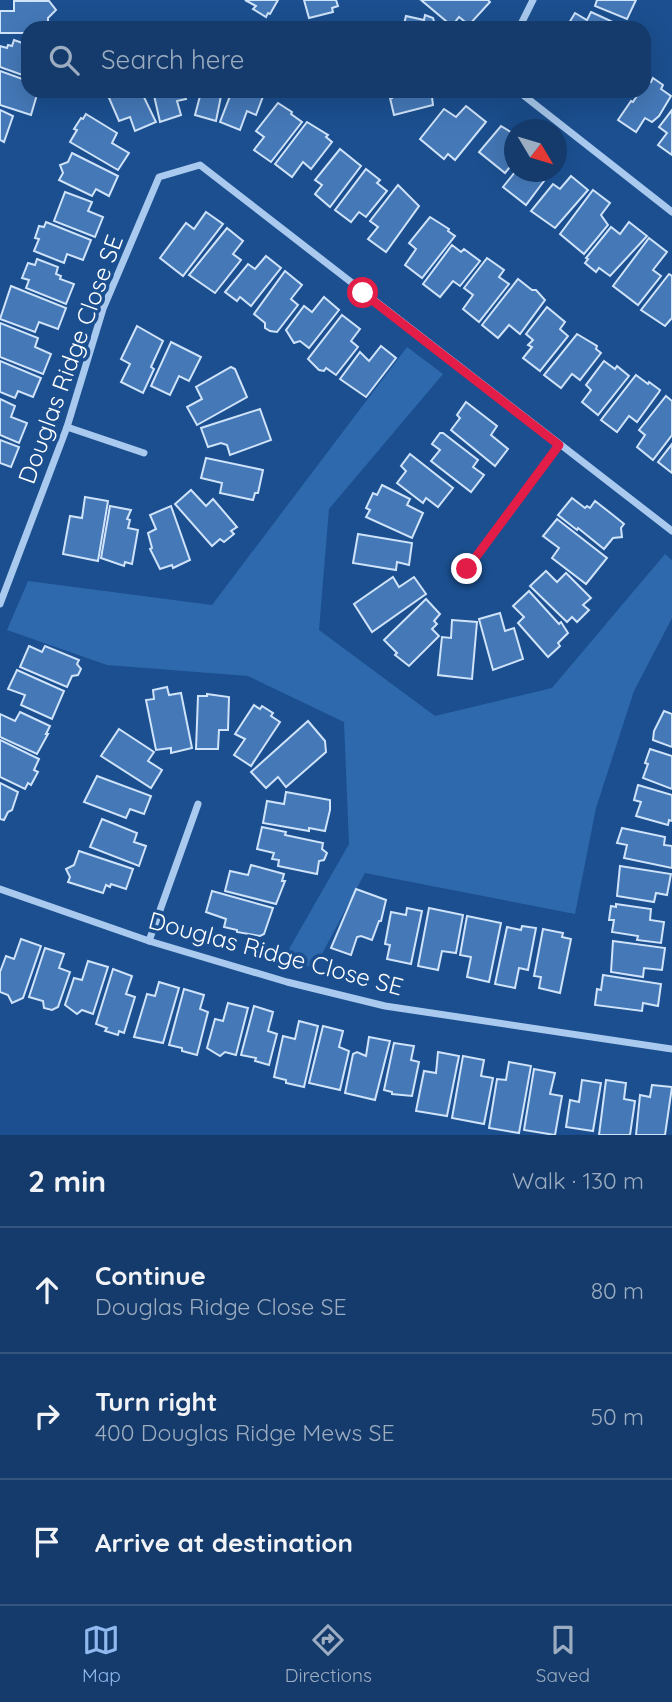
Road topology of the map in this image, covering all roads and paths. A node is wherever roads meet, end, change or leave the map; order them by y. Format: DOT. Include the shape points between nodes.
graph roads {
  1 [pos="533,0"];
  2 [pos="522,21"];
  3 [pos="526,98"];
  4 [pos="672,212"];
  5 [pos="67,427"];
  6 [pos="559,445"];
  7 [pos="144,453"];
  8 [pos="672,531"];
  9 [pos="467,569"];
  10 [pos="0,604"];
  11 [pos="198,804"];
  12 [pos="0,889"];
  13 [pos="149,941"];
  14 [pos="672,1049"];
  1 -- 2 [label="street"];
  3 -- 4 [label="street"];
  5 -- 6 [label="street, Douglas Ridge Close SE" via="103,309 159,177 200,166"];
  5 -- 7 [label="street"];
  5 -- 10 [label="street, Douglas Ridge Close SE"];
  6 -- 8 [label="street, Douglas Ridge Close SE"];
  6 -- 9 [label="street"];
  11 -- 13 [label="street"];
  12 -- 13 [label="street, Douglas Ridge Close SE"];
  13 -- 14 [label="street, Douglas Ridge Close SE" via="385,1006"];
}
